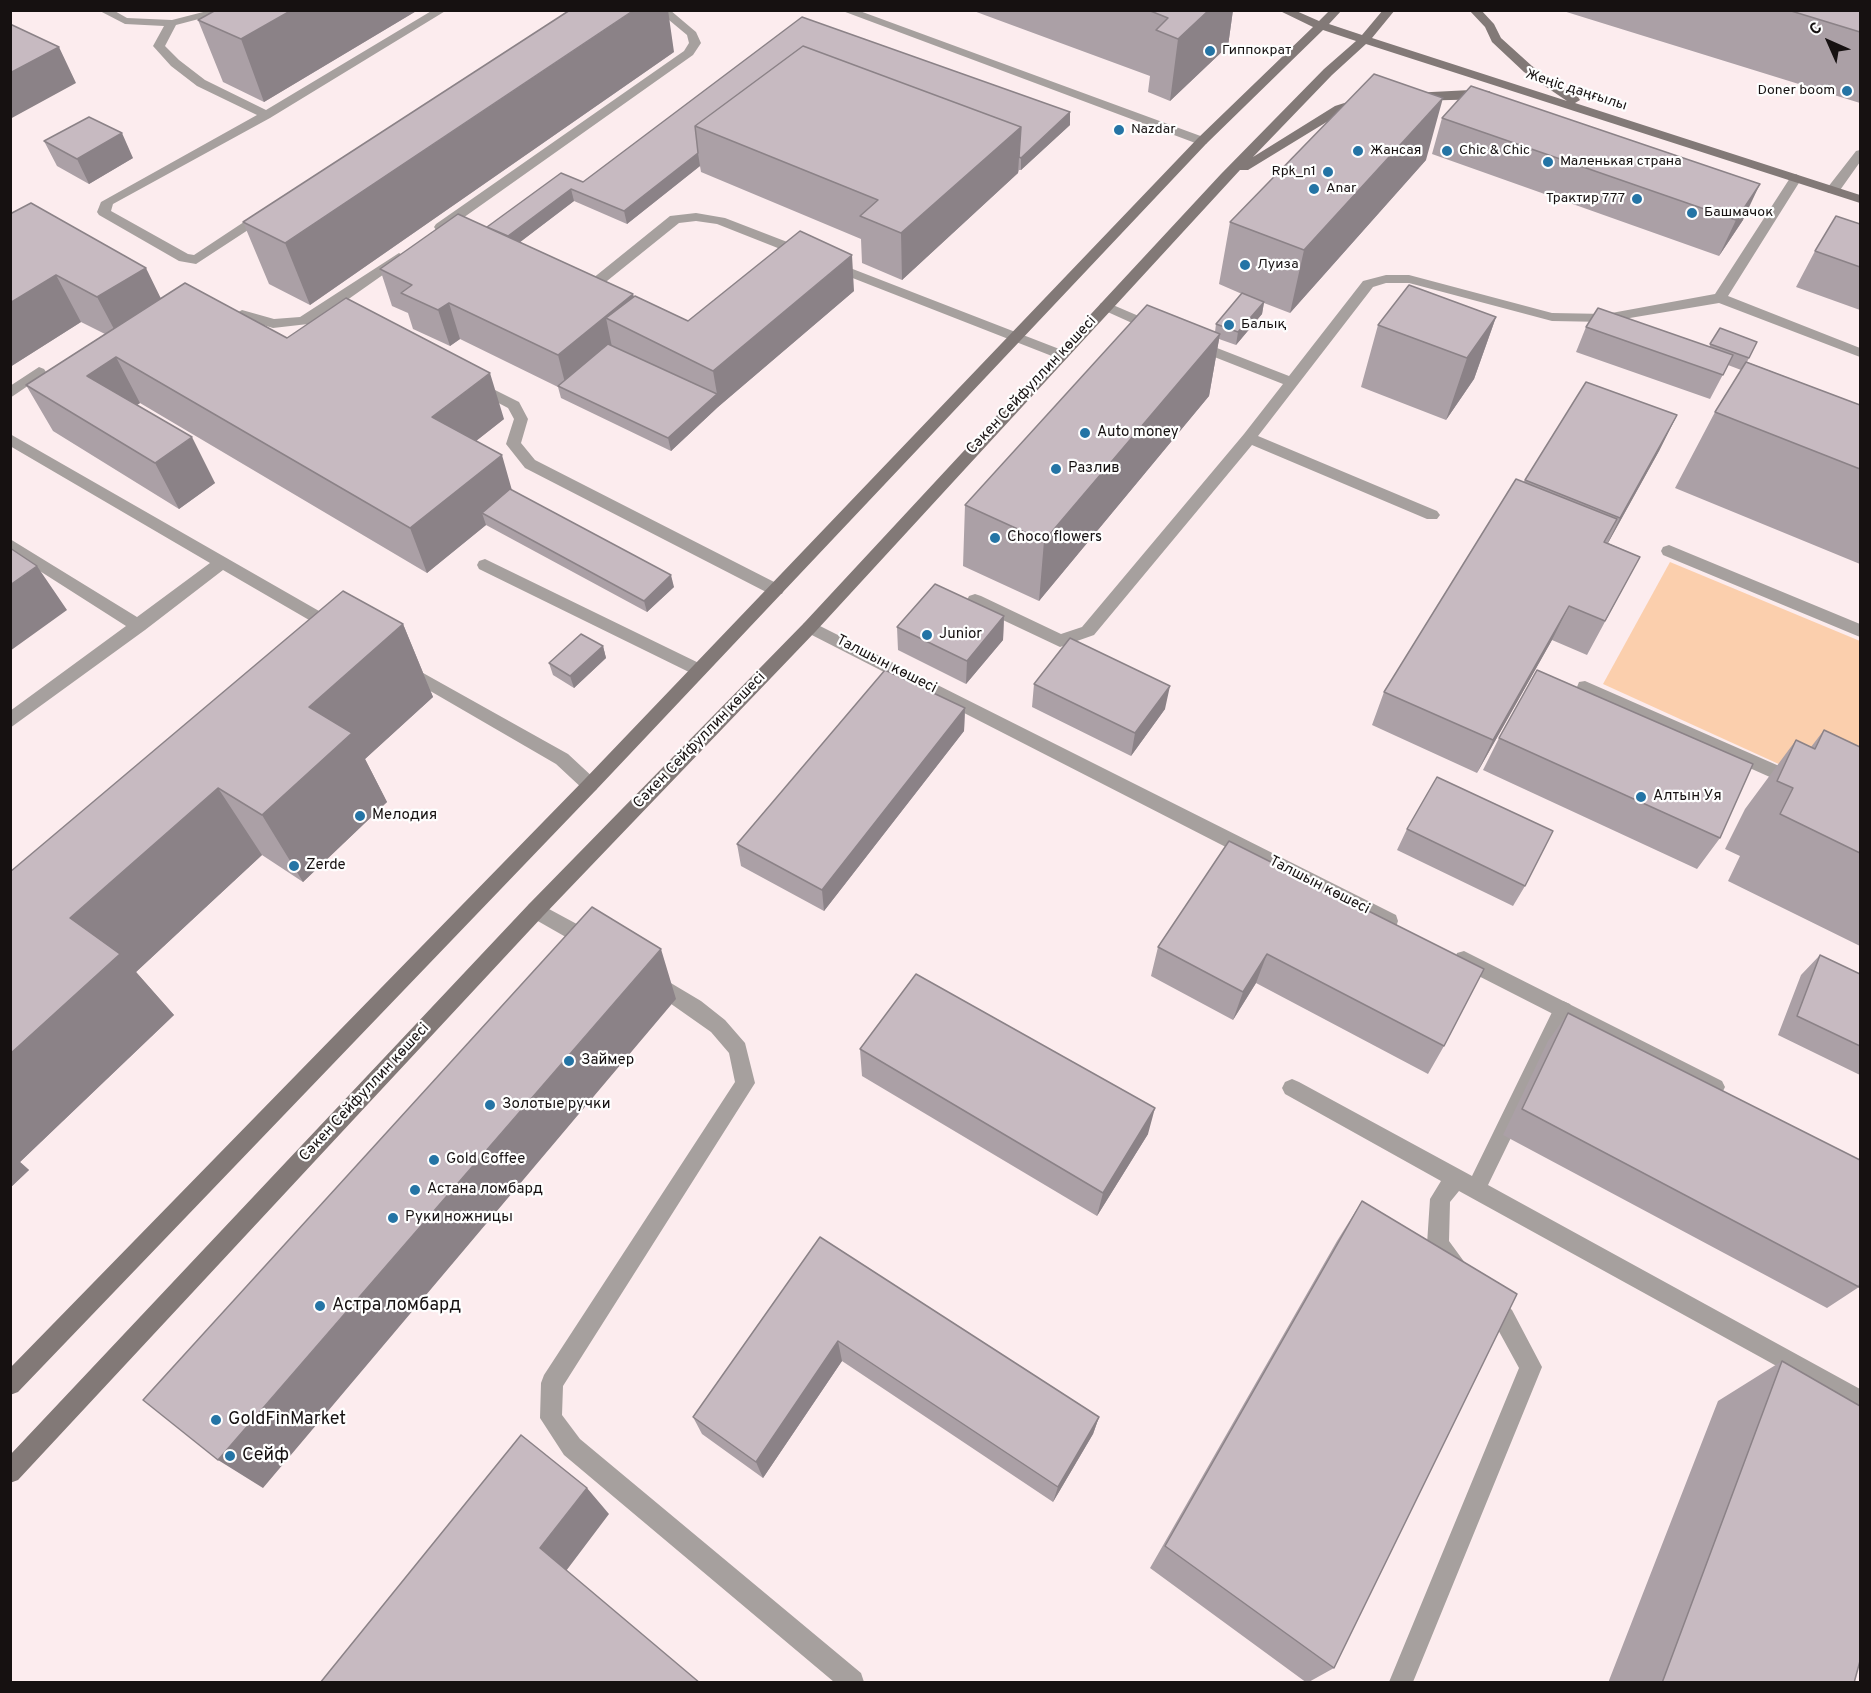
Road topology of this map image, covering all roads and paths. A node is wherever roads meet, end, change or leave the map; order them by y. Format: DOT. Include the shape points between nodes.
graph roads {
  1 [pos="103,10"];
  2 [pos="228,10"];
  3 [pos="442,10"];
  4 [pos="662,10"];
  5 [pos="845,10"];
  6 [pos="1283,10"];
  7 [pos="1337,10"];
  8 [pos="1390,10"];
  9 [pos="1474,10"];
  10 [pos="172,23"];
  11 [pos="1322,26"];
  12 [pos="1364,40"];
  13 [pos="1397,98"];
  14 [pos="1375,100"];
  15 [pos="1561,102"];
  16 [pos="1593,112"];
  17 [pos="266,115"];
  18 [pos="1202,141"];
  19 [pos="1860,154"];
  20 [pos="1226,177"];
  21 [pos="1796,178"];
  22 [pos="1833,190"];
  23 [pos="1860,199"];
  24 [pos="276,207"];
  25 [pos="432,234"];
  26 [pos="413,247"];
  27 [pos="597,282"];
  28 [pos="1720,298"];
  29 [pos="1106,306"];
  30 [pos="242,314"];
  31 [pos="1016,337"];
  32 [pos="1860,353"];
  33 [pos="1062,355"];
  34 [pos="39,372"];
  35 [pos="461,378"];
  36 [pos="1290,382"];
  37 [pos="10,393"];
  38 [pos="1249,438"];
  39 [pos="10,439"];
  40 [pos="1432,515"];
  41 [pos="10,544"];
  42 [pos="1669,551"];
  43 [pos="222,562"];
  44 [pos="485,565"];
  45 [pos="776,590"];
  46 [pos="975,600"];
  47 [pos="139,626"];
  48 [pos="810,627"];
  49 [pos="1860,631"];
  50 [pos="345,634"];
  51 [pos="397,664"];
  52 [pos="699,670"];
  53 [pos="1585,687"];
  54 [pos="10,722"];
  55 [pos="590,785"];
  56 [pos="1808,786"];
  57 [pos="536,910"];
  58 [pos="1404,928"];
  59 [pos="1446,950"];
  60 [pos="609,952"];
  61 [pos="638,970"];
  62 [pos="1563,1010"];
  63 [pos="1292,1088"];
  64 [pos="1733,1096"];
  65 [pos="1456,1178"];
  66 [pos="1476,1189"];
  67 [pos="10,1384"];
  68 [pos="1860,1401"];
  69 [pos="10,1472"];
  70 [pos="852,1683"];
  71 [pos="1401,1683"];
  1 -- 10 [label="street" via="125,21"];
  2 -- 10 [label="street"];
  3 -- 17 [label="street"];
  4 -- 25 [label="street" via="692,34 695,43 688,52"];
  5 -- 18 [label="street"];
  6 -- 11 [label="main road, Жеңіс даңғылы"];
  7 -- 11 [label="main road"];
  8 -- 12 [label="main road, Сәкен Сейфуллин көшесі"];
  9 -- 16 [label="main road" via="1490,26 1496,40 1528,69"];
  10 -- 17 [label="street" via="159,46 175,63 201,83"];
  11 -- 12 [label="main road, Жеңіс даңғылы"];
  11 -- 18 [label="main road"];
  12 -- 15 [label="main road, Жеңіс даңғылы"];
  12 -- 20 [label="main road, Сәкен Сейфуллин көшесі"];
  13 -- 15 [label="main road" via="1471,94"];
  14 -- 20 [label="main road" via="1339,109"];
  15 -- 16 [label="main road, Жеңіс даңғылы"];
  16 -- 21 [label="main road, Жеңіс даңғылы"];
  17 -- 24 [label="street" via="107,202 104,212 184,258 195,260"];
  18 -- 31 [label="main road"];
  19 -- 22 [label="street"];
  20 -- 29 [label="main road, Сәкен Сейфуллин көшесі"];
  21 -- 22 [label="main road, Жеңіс даңғылы"];
  21 -- 28 [label="street"];
  22 -- 23 [label="main road, Жеңіс даңғылы"];
  26 -- 30 [label="street" via="303,321 273,324"];
  27 -- 31 [label="street" via="675,219 696,217 720,221"];
  28 -- 32 [label="street"];
  28 -- 36 [label="street" via="1606,318 1552,317 1409,279 1386,279 1368,284"];
  29 -- 33 [label="main road, Сәкен Сейфуллин көшесі"];
  29 -- 36 [label="street"];
  31 -- 33 [label="street"];
  31 -- 45 [label="main road"];
  33 -- 48 [label="main road, Сәкен Сейфуллин көшесі"];
  34 -- 37 [label="street"];
  35 -- 45 [label="street" via="514,405 521,419 513,444 530,464"];
  36 -- 38 [label="street"];
  38 -- 40 [label="street"];
  38 -- 46 [label="street" via="1088,631 1060,641"];
  39 -- 43 [label="street"];
  41 -- 47 [label="street"];
  42 -- 49 [label="street"];
  43 -- 47 [label="street"];
  43 -- 50 [label="street"];
  44 -- 52 [label="street"];
  45 -- 52 [label="main road"];
  47 -- 54 [label="street"];
  48 -- 57 [label="main road, Сәкен Сейфуллин көшесі"];
  48 -- 58 [label="street, Талшын көшесі"];
  51 -- 55 [label="street" via="562,759"];
  52 -- 55 [label="main road"];
  53 -- 56 [label="street"];
  55 -- 67 [label="main road"];
  57 -- 60 [label="street"];
  57 -- 69 [label="main road, Сәкен Сейфуллин көшесі"];
  59 -- 62 [label="street"];
  61 -- 70 [label="street" via="718,1026 738,1050 745,1083 552,1383 551,1418 572,1447"];
  62 -- 64 [label="street"];
  62 -- 66 [label="street"];
  63 -- 65 [label="street"];
  65 -- 66 [label="street"];
  65 -- 71 [label="street" via="1440,1199 1438,1244 1504,1318 1531,1367"];
  66 -- 68 [label="street"];
}
